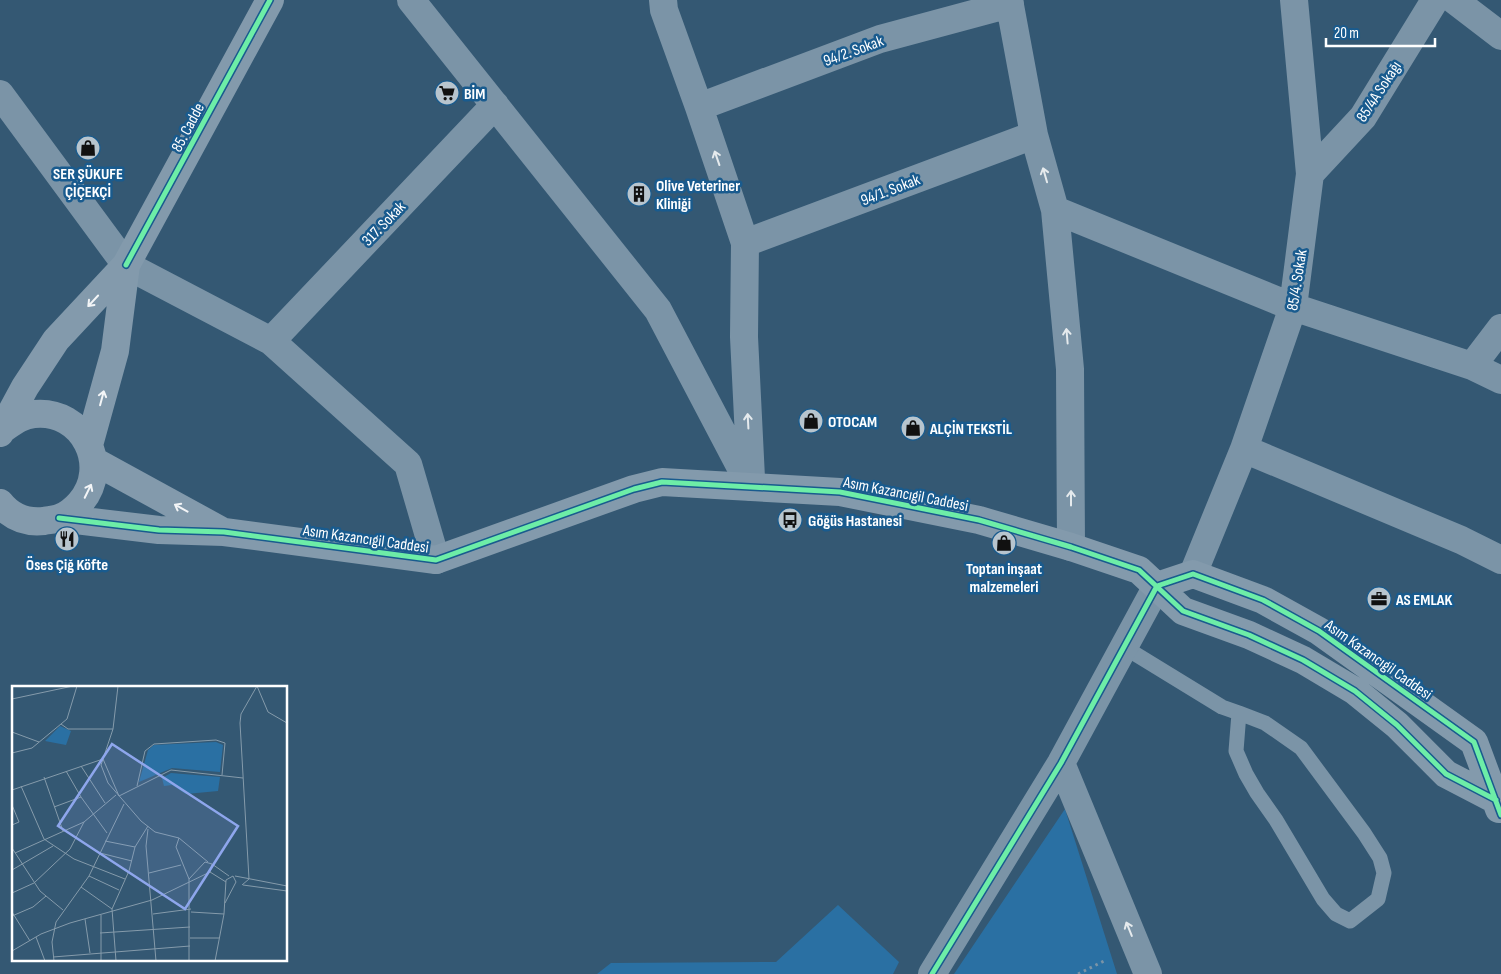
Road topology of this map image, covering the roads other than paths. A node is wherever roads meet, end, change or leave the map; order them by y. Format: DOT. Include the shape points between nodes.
graph roads {
  1 [pos="270,0"];
  2 [pos="411,0"];
  3 [pos="664,0"];
  4 [pos="1294,0"];
  5 [pos="1435,0"];
  6 [pos="1454,0"];
  7 [pos="1010,2"];
  8 [pos="1501,36"];
  9 [pos="0,94"];
  10 [pos="496,106"];
  11 [pos="699,107"];
  12 [pos="1034,134"];
  13 [pos="1310,174"];
  14 [pos="1055,210"];
  15 [pos="746,243"];
  16 [pos="126,265"];
  17 [pos="1293,307"];
  18 [pos="1501,328"];
  19 [pos="271,341"];
  20 [pos="1472,366"];
  21 [pos="1501,380"];
  22 [pos="2,431"];
  23 [pos="1244,449"];
  24 [pos="92,453"];
  25 [pos="751,487"];
  26 [pos="4,512"];
  27 [pos="59,518"];
  28 [pos="224,532"];
  29 [pos="1071,547"];
  30 [pos="436,560"];
  31 [pos="1501,560"];
  32 [pos="1193,574"];
  33 [pos="1157,586"];
  34 [pos="1124,647"];
  35 [pos="1239,713"];
  36 [pos="1061,764"];
  37 [pos="1499,803"];
  38 [pos="932,974"];
  39 [pos="1148,974"];
  1 -- 16 [label="street, 85. Cadde"];
  2 -- 10 [label="street"];
  3 -- 11 [label="street" via="664,10"];
  4 -- 13 [label="street, 85/4. Sokak"];
  5 -- 13 [label="street, 85/4A Sokağı" via="1363,117"];
  6 -- 8 [label="street"];
  7 -- 11 [label="street, 94/2. Sokak" via="880,39"];
  7 -- 12 [label="street"];
  9 -- 16 [label="street"];
  10 -- 19 [label="street, 317. Sokak"];
  10 -- 25 [label="street" via="658,310"];
  15 -- 11 [label="street, one-way"];
  14 -- 12 [label="street, one-way"];
  12 -- 15 [label="street, 94/1. Sokak"];
  13 -- 17 [label="street, 85/4. Sokak"];
  14 -- 17 [label="street"];
  29 -- 14 [label="street, one-way" via="1070,370"];
  25 -- 15 [label="street, one-way" via="744,337"];
  16 -- 19 [label="street"];
  16 -- 22 [label="street, one-way" via="56,340 25,387"];
  24 -- 16 [label="street, one-way" via="115,351"];
  17 -- 20 [label="street"];
  17 -- 23 [label="street, 85/4. Sokak"];
  18 -- 20 [label="street"];
  19 -- 30 [label="street" via="408,464"];
  20 -- 21 [label="street"];
  22 -- 24 [label="street" via="17,419 33,414 50,415 80,431"];
  23 -- 31 [label="street" via="1461,540"];
  23 -- 32 [label="street, 85/4. Sokak"];
  27 -- 24 [label="street, one-way" via="76,508 87,495 94,478"];
  28 -- 24 [label="street, one-way"];
  25 -- 29 [label="street, Asım Kazancıgil Caddesi" via="849,494 980,520"];
  25 -- 30 [label="street, Asım Kazancıgil Caddesi" via="662,482 634,489"];
  26 -- 27 [label="street" via="34,522"];
  27 -- 28 [label="street, Asım Kazancıgil Caddesi" via="159,530"];
  28 -- 30 [label="street, Asım Kazancıgil Caddesi"];
  29 -- 33 [label="street, Asım Kazancıgil Caddesi" via="1139,570"];
  32 -- 33 [label="street"];
  32 -- 37 [label="street, Asım Kazancıgil Caddesi" via="1263,600 1319,631 1474,742"];
  33 -- 34 [label="street"];
  33 -- 37 [label="street, Asım Kazancıgil Caddesi" via="1183,610 1303,660 1354,691 1397,725 1446,774"];
  34 -- 35 [label="lane" via="1222,707"];
  34 -- 36 [label="street"];
  35 -- 35 [label="lane" via="1266,723 1301,748 1380,858 1384,873 1378,899 1350,921 1336,914 1323,900 1246,774 1236,751"];
  36 -- 38 [label="street"];
  39 -- 36 [label="street, one-way"];
}
